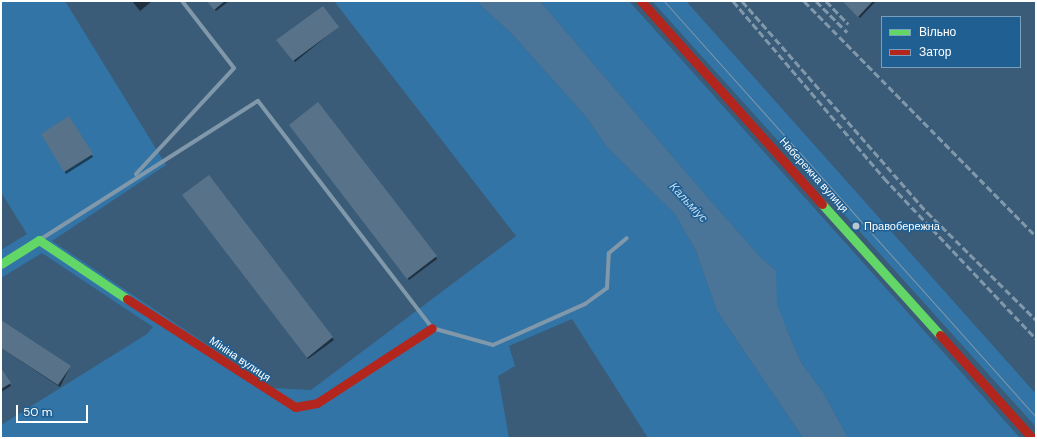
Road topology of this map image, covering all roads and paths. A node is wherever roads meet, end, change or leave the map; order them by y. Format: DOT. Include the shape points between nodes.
graph roads {
  1 [pos="182,1"];
  2 [pos="641,1"];
  3 [pos="132,178"];
  4 [pos="627,238"];
  5 [pos="39,240"];
  6 [pos="1,264"];
  7 [pos="432,328"];
  8 [pos="1032,438"];
  1 -- 3 [label="lane" via="234,68"];
  2 -- 8 [label="main road, Набережна вулиця"];
  3 -- 5 [label="lane"];
  3 -- 7 [label="lane" via="258,101"];
  4 -- 7 [label="lane" via="609,253 607,288 585,304 494,344"];
  5 -- 6 [label="main road"];
  5 -- 7 [label="main road, Мініна вулиця" via="295,407 316,403"];
}
